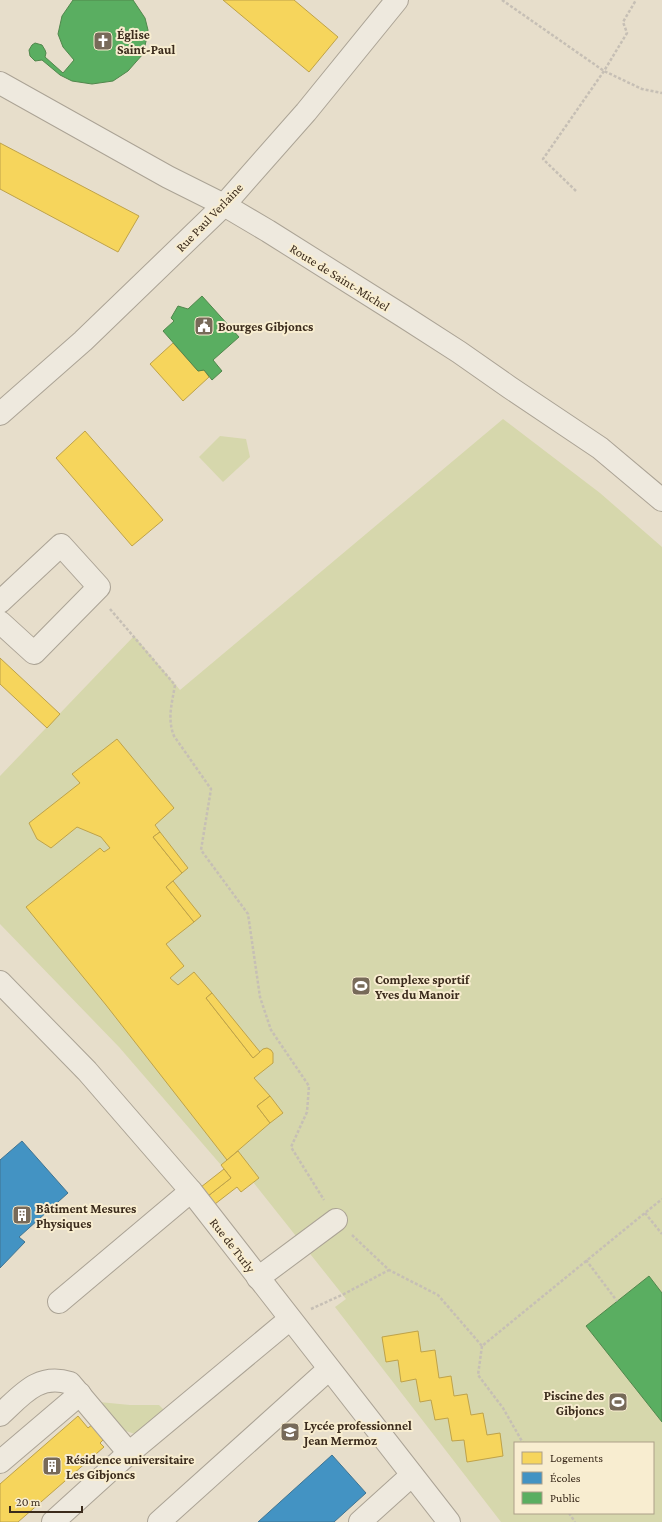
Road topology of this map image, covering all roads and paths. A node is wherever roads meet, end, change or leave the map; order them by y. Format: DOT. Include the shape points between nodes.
graph roads {
  1 [pos="397,0"];
  2 [pos="502,0"];
  3 [pos="636,0"];
  4 [pos="604,70"];
  5 [pos="0,83"];
  6 [pos="662,93"];
  7 [pos="576,192"];
  8 [pos="224,205"];
  9 [pos="0,414"];
  10 [pos="662,500"];
  11 [pos="95,591"];
  12 [pos="0,602"];
  13 [pos="0,622"];
  14 [pos="0,982"];
  15 [pos="191,1192"];
  16 [pos="662,1199"];
  17 [pos="645,1213"];
  18 [pos="336,1220"];
  19 [pos="662,1234"];
  20 [pos="586,1260"];
  21 [pos="389,1270"];
  22 [pos="258,1278"];
  23 [pos="617,1301"];
  24 [pos="59,1302"];
  25 [pos="290,1319"];
  26 [pos="482,1346"];
  27 [pos="329,1369"];
  28 [pos="80,1394"];
  29 [pos="0,1415"];
  30 [pos="522,1442"];
  31 [pos="129,1453"];
  32 [pos="0,1462"];
  33 [pos="412,1475"];
  34 [pos="53,1522"];
  35 [pos="159,1522"];
  36 [pos="360,1522"];
  37 [pos="449,1522"];
  1 -- 8 [label="street, Rue Paul Verlaine" via="306,112"];
  2 -- 4 [label="path"];
  3 -- 4 [label="path" via="623,22 627,32"];
  4 -- 6 [label="path" via="642,89"];
  4 -- 7 [label="path" via="543,159"];
  5 -- 8 [label="street, Route de Saint-Michel" via="168,178"];
  8 -- 9 [label="street, Rue Paul Verlaine" via="83,341"];
  8 -- 10 [label="street, Route de Saint-Michel" via="459,352 600,448"];
  11 -- 12 [label="street" via="99,587 61,545"];
  11 -- 13 [label="street" via="34,653"];
  11 -- 18 [label="path" via="175,685 170,726 174,736 211,789 201,850 248,914 260,997 271,1030 309,1086 307,1112 291,1147"];
  14 -- 15 [label="street, Rue de Turly" via="87,1071"];
  15 -- 22 [label="street, Rue de Turly"];
  15 -- 24 [label="street"];
  16 -- 17 [label="path"];
  17 -- 19 [label="path"];
  17 -- 20 [label="path"];
  18 -- 21 [label="path"];
  18 -- 22 [label="street"];
  20 -- 23 [label="path"];
  20 -- 26 [label="path"];
  21 -- 25 [label="path"];
  21 -- 26 [label="path" via="438,1295"];
  22 -- 25 [label="street, Rue de Turly"];
  25 -- 27 [label="street, Rue de Turly"];
  25 -- 31 [label="street"];
  26 -- 30 [label="path" via="478,1375 503,1408"];
  27 -- 33 [label="street, Rue de Turly"];
  27 -- 35 [label="street"];
  28 -- 29 [label="street" via="70,1383 58,1380 44,1381 29,1389"];
  28 -- 31 [label="street"];
  28 -- 32 [label="street"];
  31 -- 34 [label="street"];
  33 -- 36 [label="street"];
  33 -- 37 [label="street, Rue de Turly"];
}
